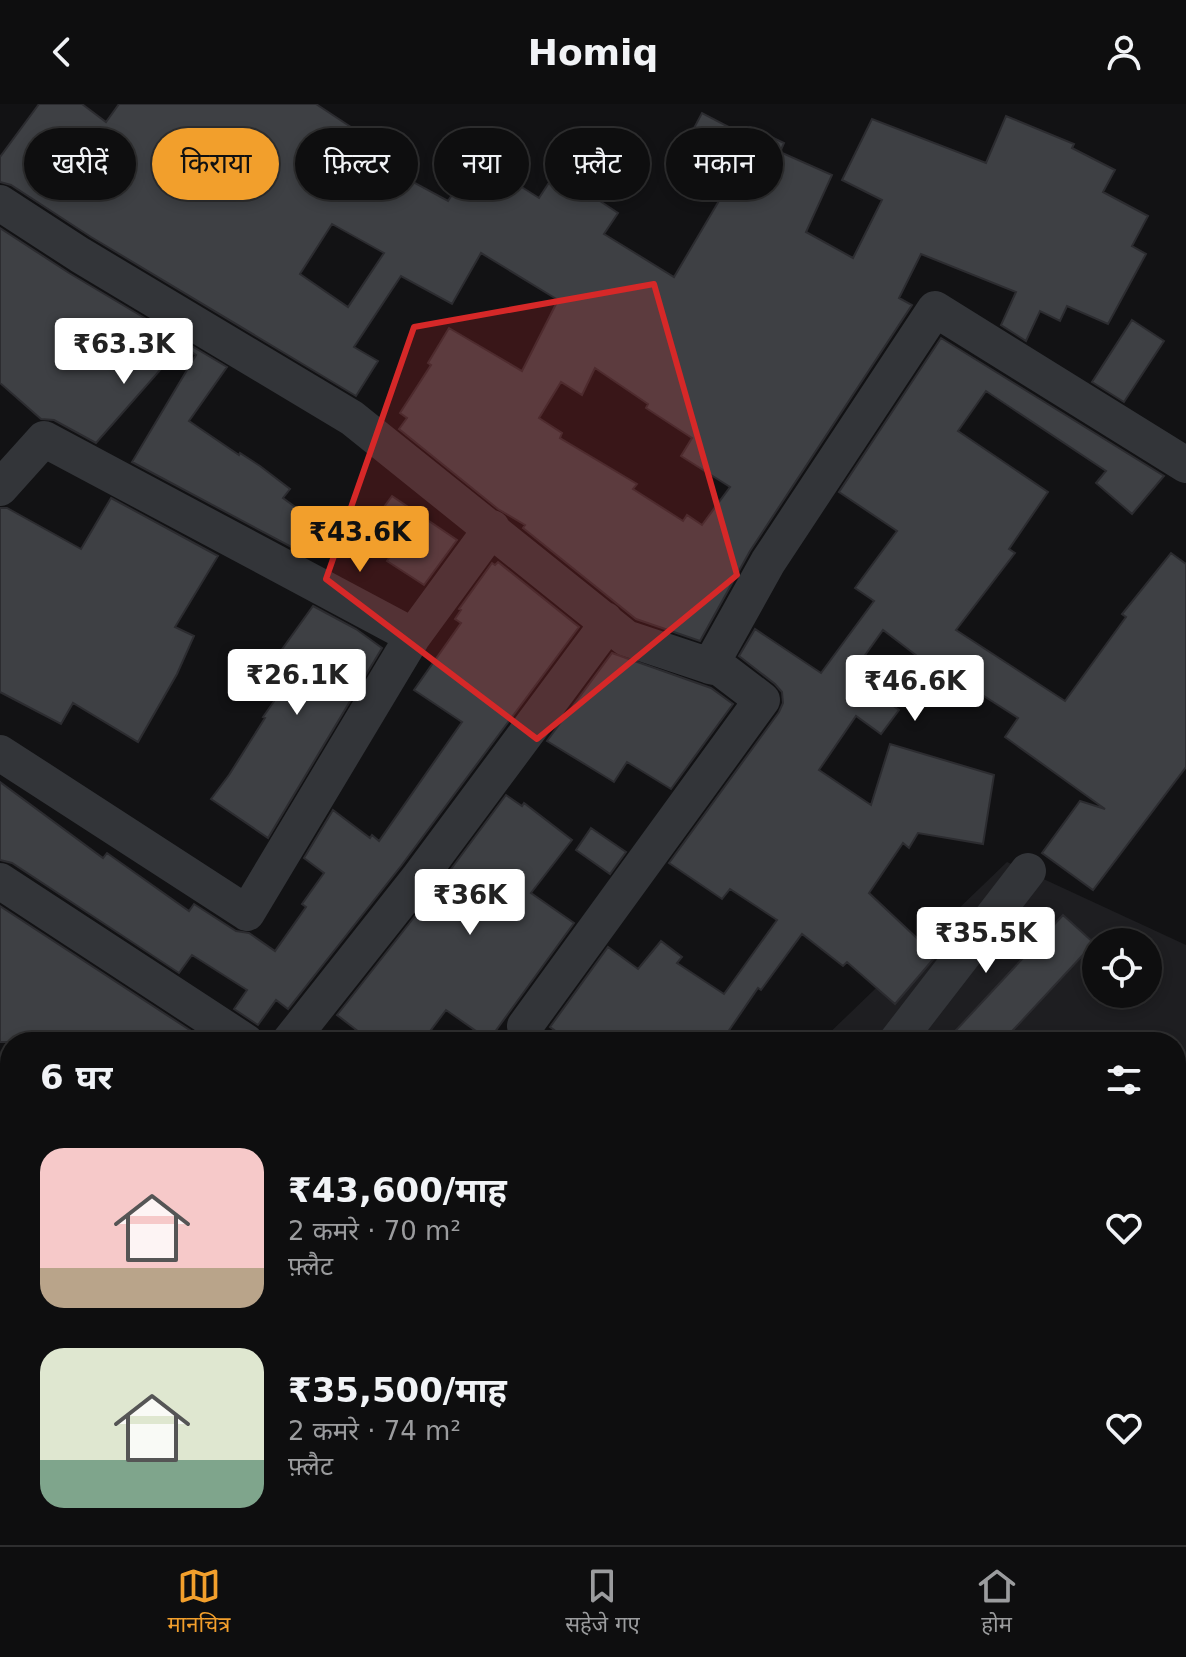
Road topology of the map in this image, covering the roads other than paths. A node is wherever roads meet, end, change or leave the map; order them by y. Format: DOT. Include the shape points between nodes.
graph roads {
  1 [pos="0,203"];
  2 [pos="1186,465"];
  3 [pos="0,488"];
  4 [pos="492,528"];
  5 [pos="605,620"];
  6 [pos="413,636"];
  7 [pos="710,666"];
  8 [pos="0,753"];
  9 [pos="1028,871"];
  10 [pos="0,881"];
  11 [pos="525,1026"];
  12 [pos="231,1032"];
  13 [pos="297,1032"];
  14 [pos="904,1032"];
  1 -- 4 [label="street" via="352,418"];
  2 -- 7 [label="street" via="935,309 768,562"];
  3 -- 6 [label="street" via="44,439"];
  4 -- 5 [label="street"];
  4 -- 6 [label="street"];
  5 -- 7 [label="street" via="626,638"];
  5 -- 13 [label="street" via="603,630 418,879"];
  6 -- 8 [label="street" via="247,913"];
  7 -- 11 [label="street" via="762,700"];
  9 -- 14 [label="street"];
  10 -- 12 [label="street"];
}
